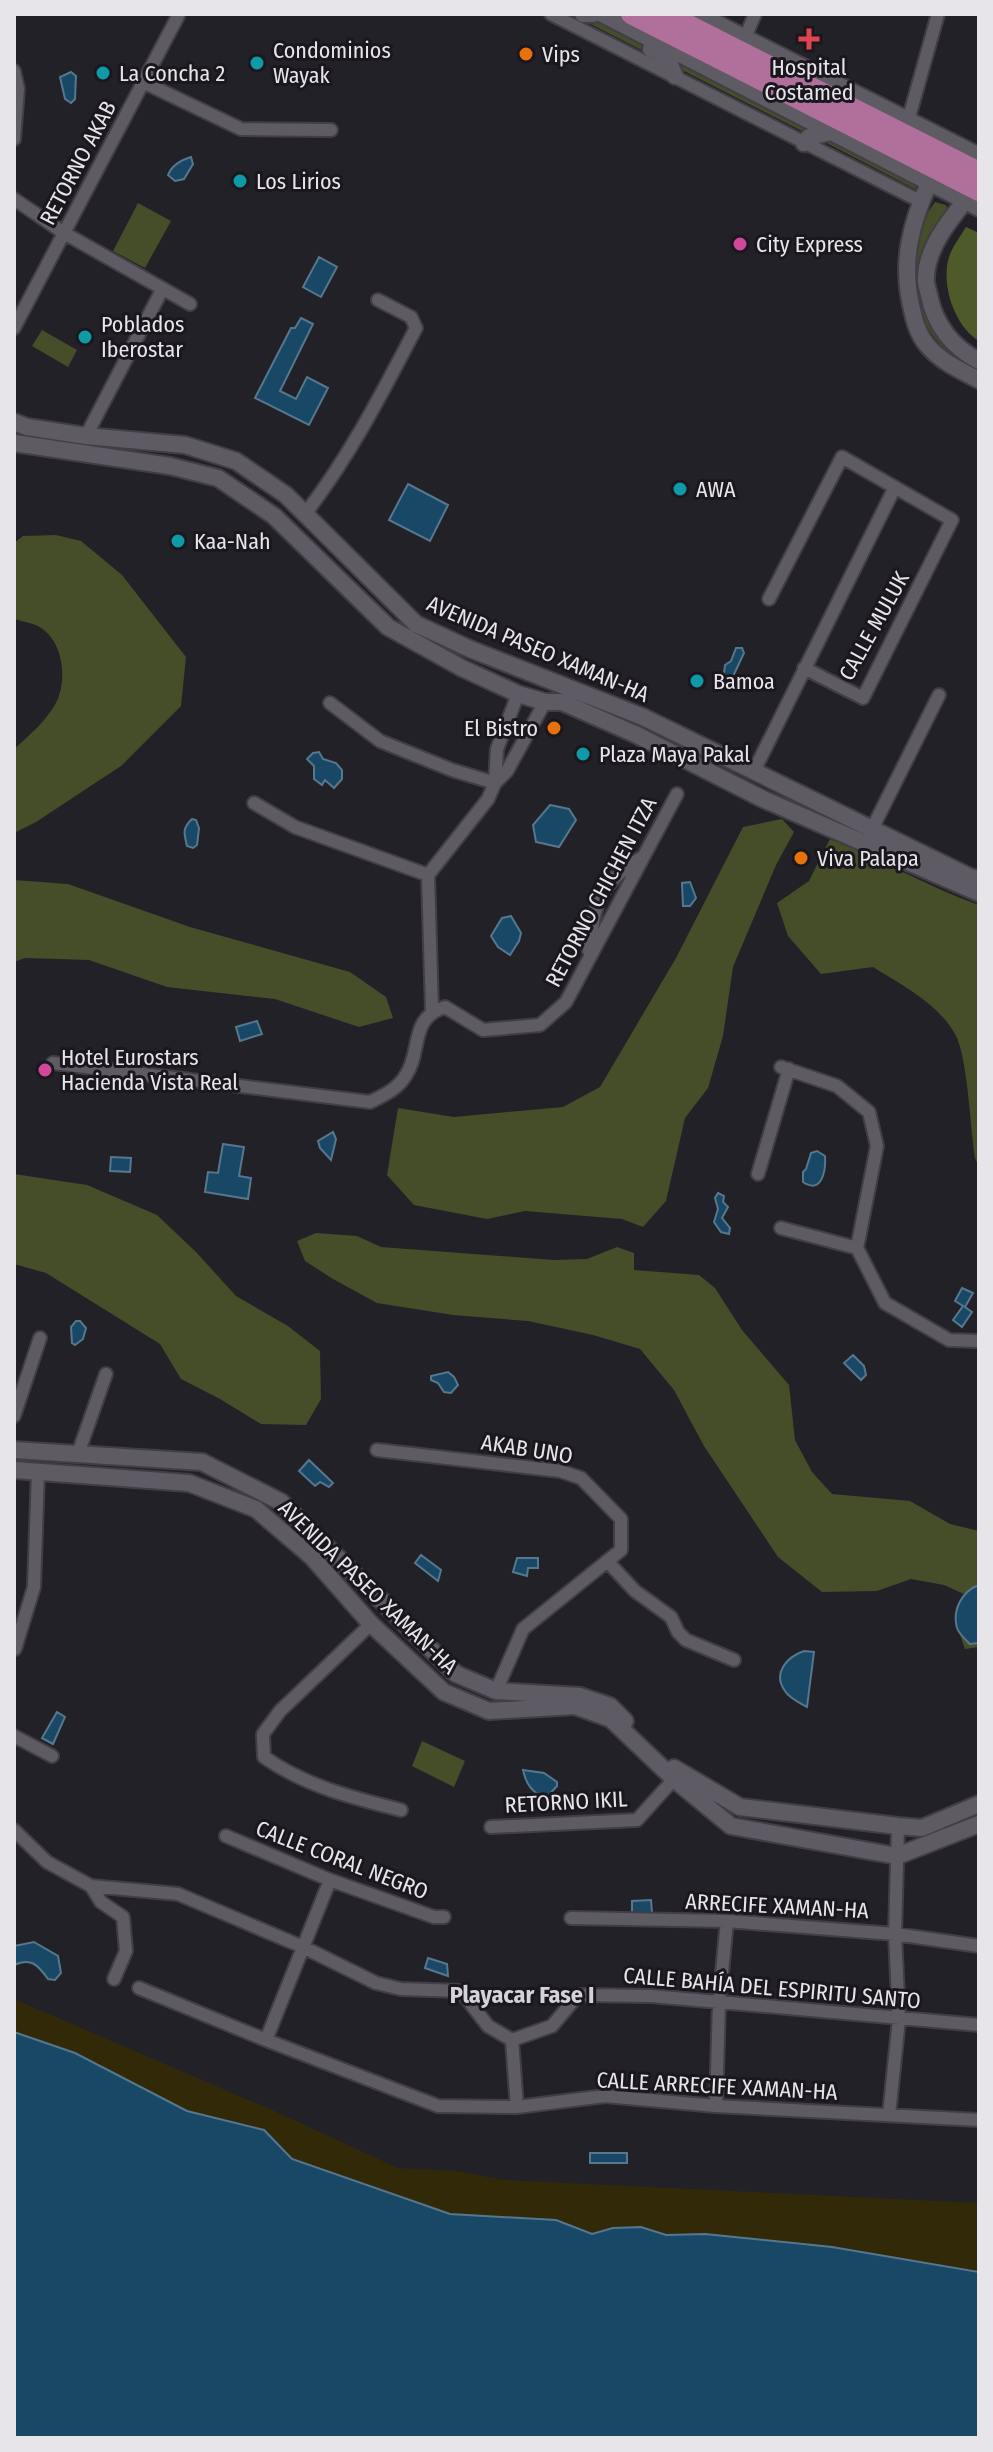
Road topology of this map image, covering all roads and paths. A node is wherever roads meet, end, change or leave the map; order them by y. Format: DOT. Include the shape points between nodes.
graph roads {
  1 [pos="551,14"];
  2 [pos="583,14"];
  3 [pos="593,14"];
  4 [pos="602,14"];
  5 [pos="631,14"];
  6 [pos="667,14"];
  7 [pos="698,14"];
  8 [pos="755,14"];
  9 [pos="938,14"];
  10 [pos="178,16"];
  11 [pos="641,35"];
  12 [pos="745,38"];
  13 [pos="14,71"];
  14 [pos="675,76"];
  15 [pos="143,82"];
  16 [pos="908,121"];
  17 [pos="331,130"];
  18 [pos="831,132"];
  19 [pos="14,139"];
  20 [pos="804,143"];
  21 [pos="979,156"];
  22 [pos="979,172"];
  23 [pos="926,189"];
  24 [pos="14,199"];
  25 [pos="974,200"];
  26 [pos="64,233"];
  27 [pos="162,290"];
  28 [pos="378,300"];
  29 [pos="190,304"];
  30 [pos="14,328"];
  31 [pos="979,361"];
  32 [pos="979,380"];
  33 [pos="14,422"];
  34 [pos="50,431"];
  35 [pos="86,436"];
  36 [pos="14,443"];
  37 [pos="50,449"];
  38 [pos="895,487"];
  39 [pos="305,514"];
  40 [pos="769,599"];
  41 [pos="470,649"];
  42 [pos="462,668"];
  43 [pos="804,668"];
  44 [pos="518,694"];
  45 [pos="939,695"];
  46 [pos="545,702"];
  47 [pos="330,703"];
  48 [pos="754,771"];
  49 [pos="495,783"];
  50 [pos="677,794"];
  51 [pos="254,803"];
  52 [pos="872,829"];
  53 [pos="642,857"];
  54 [pos="428,875"];
  55 [pos="979,879"];
  56 [pos="979,893"];
  57 [pos="588,959"];
  58 [pos="432,1011"];
  59 [pos="53,1063"];
  60 [pos="758,1174"];
  61 [pos="781,1228"];
  62 [pos="857,1248"];
  63 [pos="40,1338"];
  64 [pos="979,1341"];
  65 [pos="106,1374"];
  66 [pos="14,1416"];
  67 [pos="14,1450"];
  68 [pos="377,1450"];
  69 [pos="75,1454"];
  70 [pos="97,1455"];
  71 [pos="14,1470"];
  72 [pos="38,1472"];
  73 [pos="97,1476"];
  74 [pos="607,1561"];
  75 [pos="347,1567"];
  76 [pos="333,1581"];
  77 [pos="371,1624"];
  78 [pos="419,1638"];
  79 [pos="15,1649"];
  80 [pos="404,1655"];
  81 [pos="734,1660"];
  82 [pos="496,1691"];
  83 [pos="14,1736"];
  84 [pos="52,1756"];
  85 [pos="674,1779"];
  86 [pos="979,1804"];
  87 [pos="401,1810"];
  88 [pos="898,1826"];
  89 [pos="976,1826"];
  90 [pos="491,1827"];
  91 [pos="14,1830"];
  92 [pos="226,1836"];
  93 [pos="897,1856"];
  94 [pos="330,1880"];
  95 [pos="91,1886"];
  96 [pos="444,1917"];
  97 [pos="571,1918"];
  98 [pos="727,1921"];
  99 [pos="895,1934"];
  100 [pos="979,1946"];
  101 [pos="303,1947"];
  102 [pos="114,1979"];
  103 [pos="139,1988"];
  104 [pos="719,2003"];
  105 [pos="899,2019"];
  106 [pos="979,2025"];
  107 [pos="266,2040"];
  108 [pos="512,2040"];
  109 [pos="716,2106"];
  110 [pos="517,2107"];
  111 [pos="889,2115"];
  112 [pos="979,2120"];
  1 -- 14 [label="street"];
  2 -- 3 [label="main road"];
  4 -- 11 [label="main road"];
  5 -- 25 [label="highway"];
  6 -- 22 [label="highway"];
  7 -- 12 [label="main road"];
  8 -- 12 [label="street"];
  9 -- 16 [label="street"];
  10 -- 15 [label="street, RETORNO AKAB"];
  11 -- 14 [label="main road" via="649,48 667,58"];
  11 -- 18 [label="main road"];
  12 -- 16 [label="main road"];
  13 -- 19 [label="street"];
  14 -- 20 [label="street"];
  15 -- 17 [label="street" via="241,129"];
  15 -- 26 [label="street, RETORNO AKAB"];
  16 -- 21 [label="main road"];
  18 -- 20 [label="main road"];
  18 -- 23 [label="main road"];
  20 -- 23 [label="street" via="916,199"];
  23 -- 25 [label="main road"];
  23 -- 32 [label="main road" via="907,250 906,280 916,327 928,346"];
  24 -- 26 [label="street"];
  25 -- 31 [label="main road" via="943,229 925,278 940,327 961,352"];
  26 -- 27 [label="street"];
  26 -- 30 [label="street, RETORNO AKAB"];
  27 -- 29 [label="street"];
  27 -- 35 [label="street"];
  28 -- 39 [label="street" via="411,317 416,328 362,431"];
  33 -- 34 [label="main road, AVENIDA PASEO XAMAN-HA"];
  34 -- 35 [label="main road, AVENIDA PASEO XAMAN-HA"];
  34 -- 37 [label="main road"];
  35 -- 39 [label="main road, AVENIDA PASEO XAMAN-HA" via="185,445 236,461"];
  36 -- 37 [label="main road, AVENIDA PASEO XAMAN-HA"];
  37 -- 42 [label="main road, AVENIDA PASEO XAMAN-HA" via="218,478 274,516 388,627"];
  38 -- 40 [label="street" via="842,457"];
  38 -- 43 [label="street"];
  38 -- 43 [label="street, CALLE MULUK" via="952,520 863,698"];
  39 -- 41 [label="main road, AVENIDA PASEO XAMAN-HA" via="416,624"];
  41 -- 42 [label="main road"];
  41 -- 48 [label="main road, AVENIDA PASEO XAMAN-HA" via="643,717"];
  42 -- 44 [label="main road, AVENIDA PASEO XAMAN-HA"];
  43 -- 48 [label="street"];
  44 -- 46 [label="main road, AVENIDA PASEO XAMAN-HA"];
  44 -- 49 [label="street" via="497,749"];
  45 -- 52 [label="street"];
  46 -- 49 [label="street"];
  46 -- 56 [label="main road, AVENIDA PASEO XAMAN-HA" via="562,702 635,734 763,799"];
  47 -- 49 [label="street" via="380,741"];
  48 -- 52 [label="main road, AVENIDA PASEO XAMAN-HA"];
  49 -- 54 [label="street"];
  50 -- 53 [label="street, RETORNO CHICHEN ITZA"];
  51 -- 54 [label="street" via="295,827"];
  52 -- 55 [label="main road, AVENIDA PASEO XAMAN-HA"];
  53 -- 57 [label="street, RETORNO CHICHEN ITZA"];
  53 -- 57 [label="street" via="598,898"];
  54 -- 58 [label="street"];
  57 -- 58 [label="street, RETORNO CHICHEN ITZA" via="566,1002 540,1025 483,1030 445,1007"];
  58 -- 59 [label="street" via="424,1020 408,1074 370,1102"];
  60 -- 62 [label="street" via="785,1068 837,1086 869,1112 877,1146"];
  61 -- 62 [label="street"];
  62 -- 64 [label="street" via="885,1303 949,1340"];
  63 -- 66 [label="street"];
  65 -- 69 [label="street"];
  67 -- 69 [label="main road, AVENIDA PASEO XAMAN-HA"];
  68 -- 74 [label="street, AKAB UNO" via="560,1471 581,1478 621,1519 621,1550"];
  69 -- 70 [label="main road, AVENIDA PASEO XAMAN-HA"];
  70 -- 73 [label="main road"];
  70 -- 75 [label="main road, AVENIDA PASEO XAMAN-HA" via="202,1462 281,1502"];
  71 -- 72 [label="main road, AVENIDA PASEO XAMAN-HA"];
  72 -- 73 [label="main road, AVENIDA PASEO XAMAN-HA"];
  72 -- 79 [label="street" via="34,1587"];
  73 -- 76 [label="main road, AVENIDA PASEO XAMAN-HA" via="189,1483 256,1509"];
  74 -- 81 [label="street" via="635,1591 671,1617 686,1640"];
  74 -- 82 [label="street, AKAB UNO" via="523,1629"];
  75 -- 76 [label="main road"];
  75 -- 78 [label="main road, AVENIDA PASEO XAMAN-HA"];
  76 -- 77 [label="main road, AVENIDA PASEO XAMAN-HA"];
  77 -- 80 [label="main road, AVENIDA PASEO XAMAN-HA"];
  77 -- 87 [label="street" via="280,1711 263,1734 264,1757 289,1775"];
  78 -- 80 [label="main road"];
  78 -- 82 [label="main road, AVENIDA PASEO XAMAN-HA" via="456,1674"];
  80 -- 85 [label="main road, AVENIDA PASEO XAMAN-HA" via="444,1692 489,1711 575,1706 611,1719"];
  82 -- 88 [label="main road, AVENIDA PASEO XAMAN-HA" via="580,1696 610,1706 677,1772 740,1807"];
  83 -- 84 [label="street"];
  85 -- 90 [label="street, RETORNO IKIL" via="637,1820"];
  85 -- 93 [label="main road, AVENIDA PASEO XAMAN-HA" via="731,1826"];
  86 -- 88 [label="main road, AVENIDA PASEO XAMAN-HA" via="922,1828"];
  88 -- 93 [label="street"];
  89 -- 93 [label="main road"];
  91 -- 95 [label="street" via="47,1862"];
  92 -- 94 [label="street, CALLE CORAL NEGRO"];
  93 -- 99 [label="street"];
  94 -- 96 [label="street, CALLE CORAL NEGRO"];
  94 -- 101 [label="street"];
  95 -- 101 [label="street" via="178,1894"];
  95 -- 102 [label="street" via="101,1902 123,1917 126,1951"];
  97 -- 98 [label="street, ARRECIFE XAMAN-HA"];
  98 -- 99 [label="street, ARRECIFE XAMAN-HA"];
  98 -- 104 [label="street"];
  99 -- 100 [label="street, ARRECIFE XAMAN-HA"];
  99 -- 105 [label="street"];
  101 -- 107 [label="street"];
  101 -- 108 [label="street" via="376,1983 461,1991 488,2026"];
  103 -- 107 [label="street, CALLE ARRECIFE XAMAN-HA"];
  104 -- 105 [label="street, CALLE BAHÍA DEL ESPIRITU SANTO"];
  104 -- 108 [label="street, CALLE BAHÍA DEL ESPIRITU SANTO" via="578,1995 552,2026"];
  104 -- 109 [label="street"];
  105 -- 106 [label="street, CALLE BAHÍA DEL ESPIRITU SANTO"];
  105 -- 111 [label="street"];
  107 -- 110 [label="street, CALLE ARRECIFE XAMAN-HA" via="438,2106"];
  108 -- 110 [label="street"];
  109 -- 110 [label="street, CALLE ARRECIFE XAMAN-HA" via="605,2096"];
  109 -- 111 [label="street, CALLE ARRECIFE XAMAN-HA"];
  111 -- 112 [label="street, CALLE ARRECIFE XAMAN-HA"];
}
